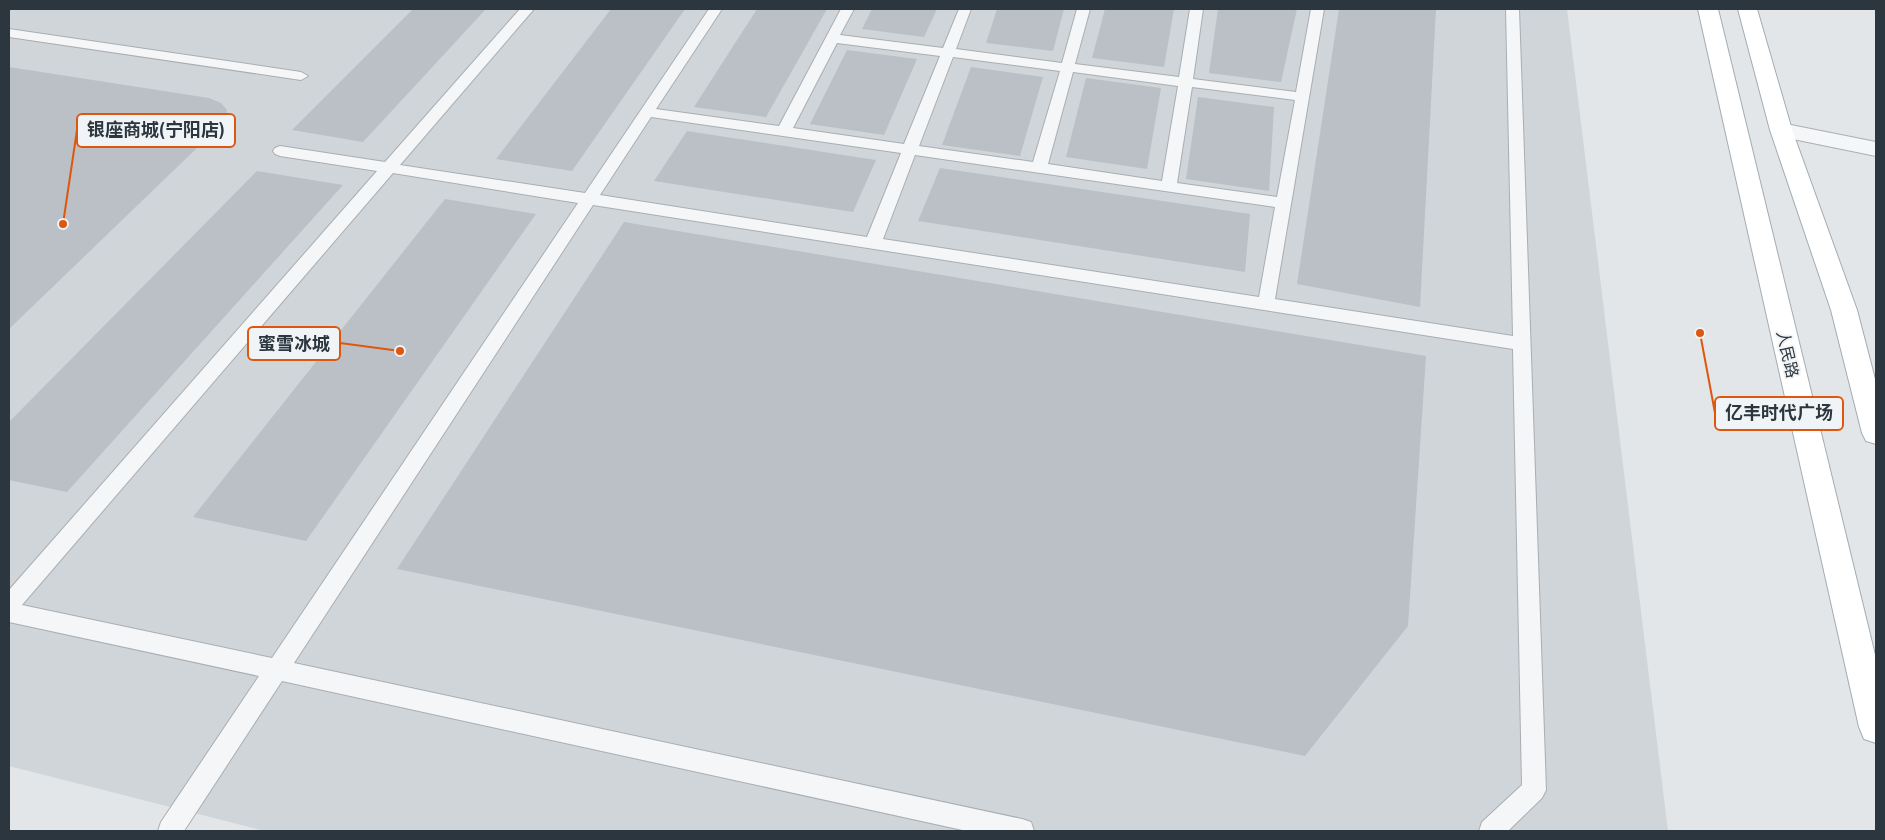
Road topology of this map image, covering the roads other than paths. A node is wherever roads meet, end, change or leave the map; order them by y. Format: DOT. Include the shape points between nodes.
graph roads {
  1 [pos="527,9"];
  2 [pos="715,9"];
  3 [pos="847,9"];
  4 [pos="965,9"];
  5 [pos="1084,9"];
  6 [pos="1197,9"];
  7 [pos="1318,9"];
  8 [pos="1513,9"];
  9 [pos="1708,9"];
  10 [pos="1748,9"];
  11 [pos="9,33"];
  12 [pos="832,38"];
  13 [pos="948,52"];
  14 [pos="1067,68"];
  15 [pos="301,76"];
  16 [pos="1185,83"];
  17 [pos="1302,97"];
  18 [pos="646,112"];
  19 [pos="1781,130"];
  20 [pos="784,132"];
  21 [pos="1876,149"];
  22 [pos="910,150"];
  23 [pos="280,151"];
  24 [pos="389,168"];
  25 [pos="1039,168"];
  26 [pos="1169,186"];
  27 [pos="589,199"];
  28 [pos="1284,203"];
  29 [pos="873,243"];
  30 [pos="1266,304"];
  31 [pos="1522,344"];
  32 [pos="1876,434"];
  33 [pos="9,605"];
  34 [pos="9,612"];
  35 [pos="277,670"];
  36 [pos="1876,728"];
  37 [pos="170,831"];
  38 [pos="1022,831"];
  39 [pos="1490,831"];
  1 -- 24 [label="lane"];
  2 -- 18 [label="lane"];
  3 -- 12 [label="lane"];
  4 -- 13 [label="lane"];
  5 -- 14 [label="lane"];
  6 -- 16 [label="lane"];
  7 -- 17 [label="lane"];
  8 -- 31 [label="lane"];
  9 -- 36 [label="main road, 人民路"];
  10 -- 19 [label="main road"];
  11 -- 15 [label="lane"];
  12 -- 13 [label="lane"];
  12 -- 20 [label="lane"];
  13 -- 14 [label="lane"];
  13 -- 22 [label="lane"];
  14 -- 16 [label="lane"];
  14 -- 25 [label="lane"];
  16 -- 17 [label="lane"];
  16 -- 26 [label="lane"];
  17 -- 28 [label="lane"];
  18 -- 20 [label="lane"];
  18 -- 27 [label="lane"];
  19 -- 21 [label="street"];
  19 -- 32 [label="main road" via="1844,310"];
  20 -- 22 [label="lane"];
  22 -- 25 [label="lane"];
  22 -- 29 [label="lane"];
  23 -- 24 [label="lane"];
  24 -- 27 [label="lane"];
  24 -- 33 [label="lane"];
  25 -- 26 [label="lane"];
  26 -- 28 [label="lane"];
  27 -- 29 [label="lane"];
  27 -- 35 [label="lane"];
  28 -- 30 [label="lane"];
  29 -- 30 [label="lane"];
  30 -- 31 [label="lane"];
  31 -- 39 [label="lane" via="1534,790"];
  34 -- 35 [label="lane"];
  35 -- 37 [label="lane"];
  35 -- 38 [label="lane"];
}
